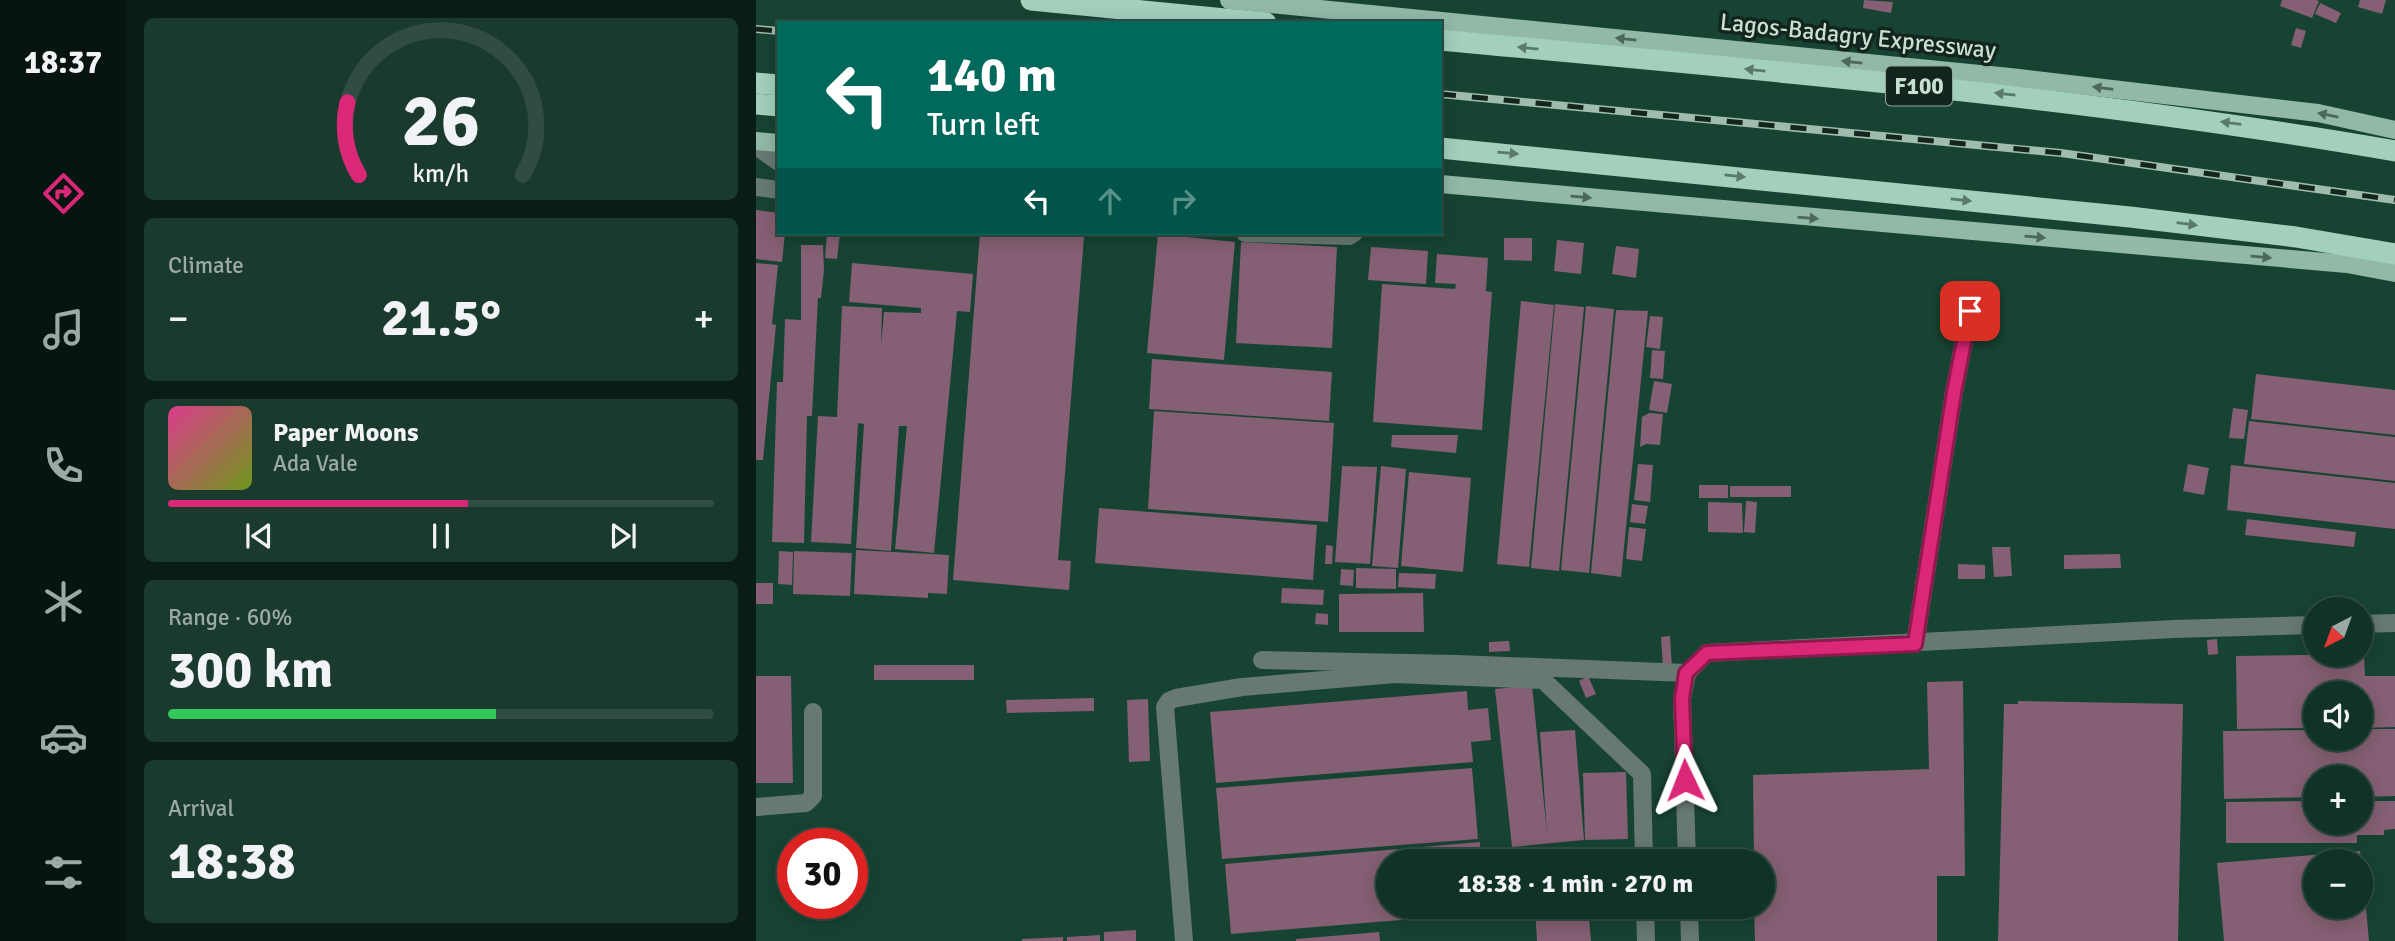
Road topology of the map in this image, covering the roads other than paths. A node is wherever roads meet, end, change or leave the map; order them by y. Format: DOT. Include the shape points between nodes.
graph roads {
  1 [pos="1031,0"];
  2 [pos="1229,0"];
  3 [pos="1246,21"];
  4 [pos="1442,40"];
  5 [pos="756,83"];
  6 [pos="777,85"];
  7 [pos="756,104"];
  8 [pos="777,106"];
  9 [pos="2395,130"];
  10 [pos="777,143"];
  11 [pos="756,144"];
  12 [pos="1442,148"];
  13 [pos="2395,151"];
  14 [pos="777,160"];
  15 [pos="1442,184"];
  16 [pos="756,187"];
  17 [pos="777,190"];
  18 [pos="1314,235"];
  19 [pos="1351,235"];
  20 [pos="2395,254"];
  21 [pos="2395,273"];
  22 [pos="1970,311"];
  23 [pos="2395,623"];
  24 [pos="2373,624"];
  25 [pos="2303,625"];
  26 [pos="1915,644"];
  27 [pos="1262,660"];
  28 [pos="1686,673"];
  29 [pos="813,712"];
  30 [pos="756,807"];
  31 [pos="1644,849"];
  32 [pos="1687,849"];
  33 [pos="1646,919"];
  34 [pos="1689,919"];
  35 [pos="1184,941"];
  36 [pos="1646,941"];
  37 [pos="1690,941"];
  1 -- 3 [label="highway"];
  9 -- 2 [label="main road, Lagos-Badagry Expressway, one-way" via="2318,113 2010,77"];
  13 -- 4 [label="highway, Lagos-Badagry Expressway / F100, one-way" via="2017,95"];
  5 -- 6 [label="highway"];
  7 -- 8 [label="highway"];
  10 -- 11 [label="main road"];
  11 -- 14 [label="street"];
  12 -- 20 [label="highway, one-way" via="2130,217"];
  15 -- 21 [label="main road, one-way" via="2347,264"];
  16 -- 17 [label="street"];
  18 -- 19 [label="street"];
  22 -- 26 [label="street"];
  23 -- 24 [label="street"];
  25 -- 26 [label="street"];
  26 -- 28 [label="street" via="1707,653"];
  27 -- 28 [label="street"];
  28 -- 32 [label="street" via="1682,699"];
  29 -- 30 [label="street" via="813,796 806,803"];
  31 -- 35 [label="street" via="1642,774 1543,680 1395,674 1242,687 1176,698 1165,706"];
  33 -- 36 [label="street"];
  34 -- 37 [label="street"];
}
